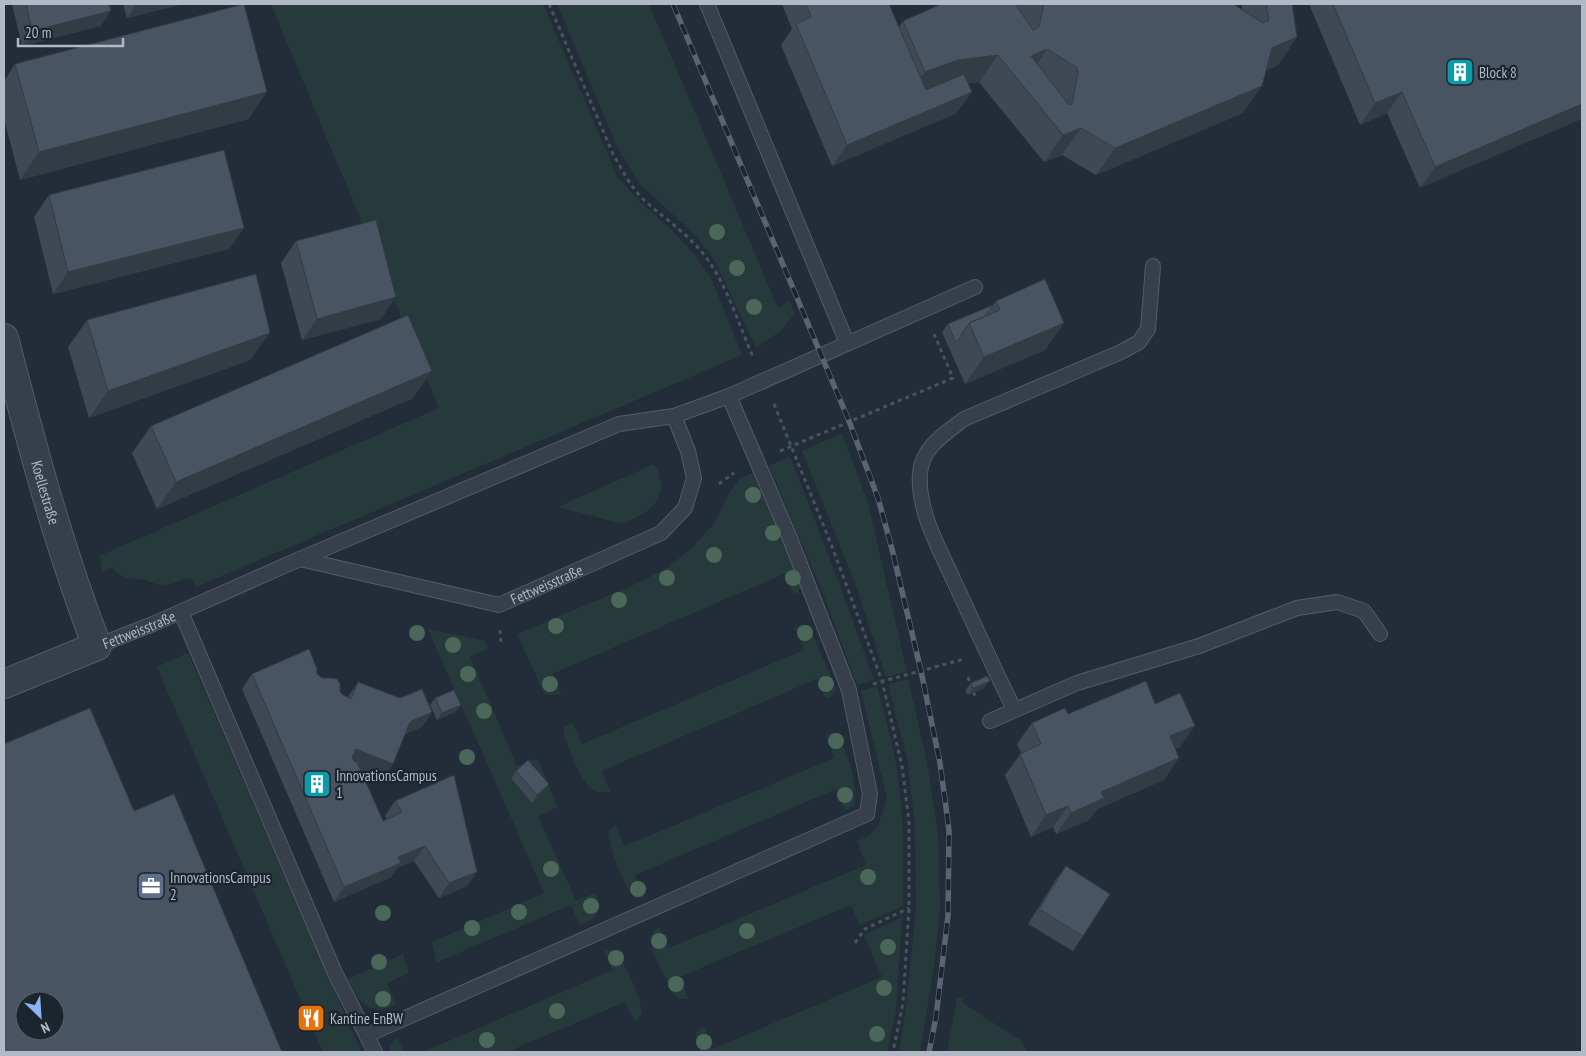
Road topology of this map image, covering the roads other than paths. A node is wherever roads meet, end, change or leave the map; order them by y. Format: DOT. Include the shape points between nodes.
graph roads {
  1 [pos="707,4"];
  2 [pos="1153,266"];
  3 [pos="975,287"];
  4 [pos="4,338"];
  5 [pos="848,343"];
  6 [pos="729,396"];
  7 [pos="674,416"];
  8 [pos="300,559"];
  9 [pos="181,612"];
  10 [pos="1380,634"];
  11 [pos="96,646"];
  12 [pos="4,684"];
  13 [pos="1014,709"];
  14 [pos="990,721"];
  15 [pos="366,1035"];
  16 [pos="374,1052"];
  1 -- 5 [label="lane"];
  2 -- 13 [label="lane" via="1148,329 1139,342 964,419 926,452 920,472 922,501 931,530"];
  3 -- 5 [label="lane, Fettweisstraße"];
  4 -- 11 [label="street, Koellestraße" via="41,477 74,587"];
  5 -- 6 [label="lane, Fettweisstraße"];
  6 -- 7 [label="lane, Fettweisstraße"];
  6 -- 15 [label="lane" via="848,690 870,794 867,814"];
  7 -- 8 [label="lane, Fettweisstraße" via="619,424"];
  7 -- 8 [label="lane, Fettweisstraße" via="688,451 694,478 685,508 661,533 499,605"];
  8 -- 9 [label="lane, Fettweisstraße"];
  9 -- 11 [label="lane, Fettweisstraße"];
  9 -- 15 [label="lane" via="335,973"];
  10 -- 13 [label="lane" via="1364,611 1337,602 1297,608 1199,646 1077,683"];
  11 -- 12 [label="street, Fettweisstraße"];
  13 -- 14 [label="lane"];
  15 -- 16 [label="lane"];
}
